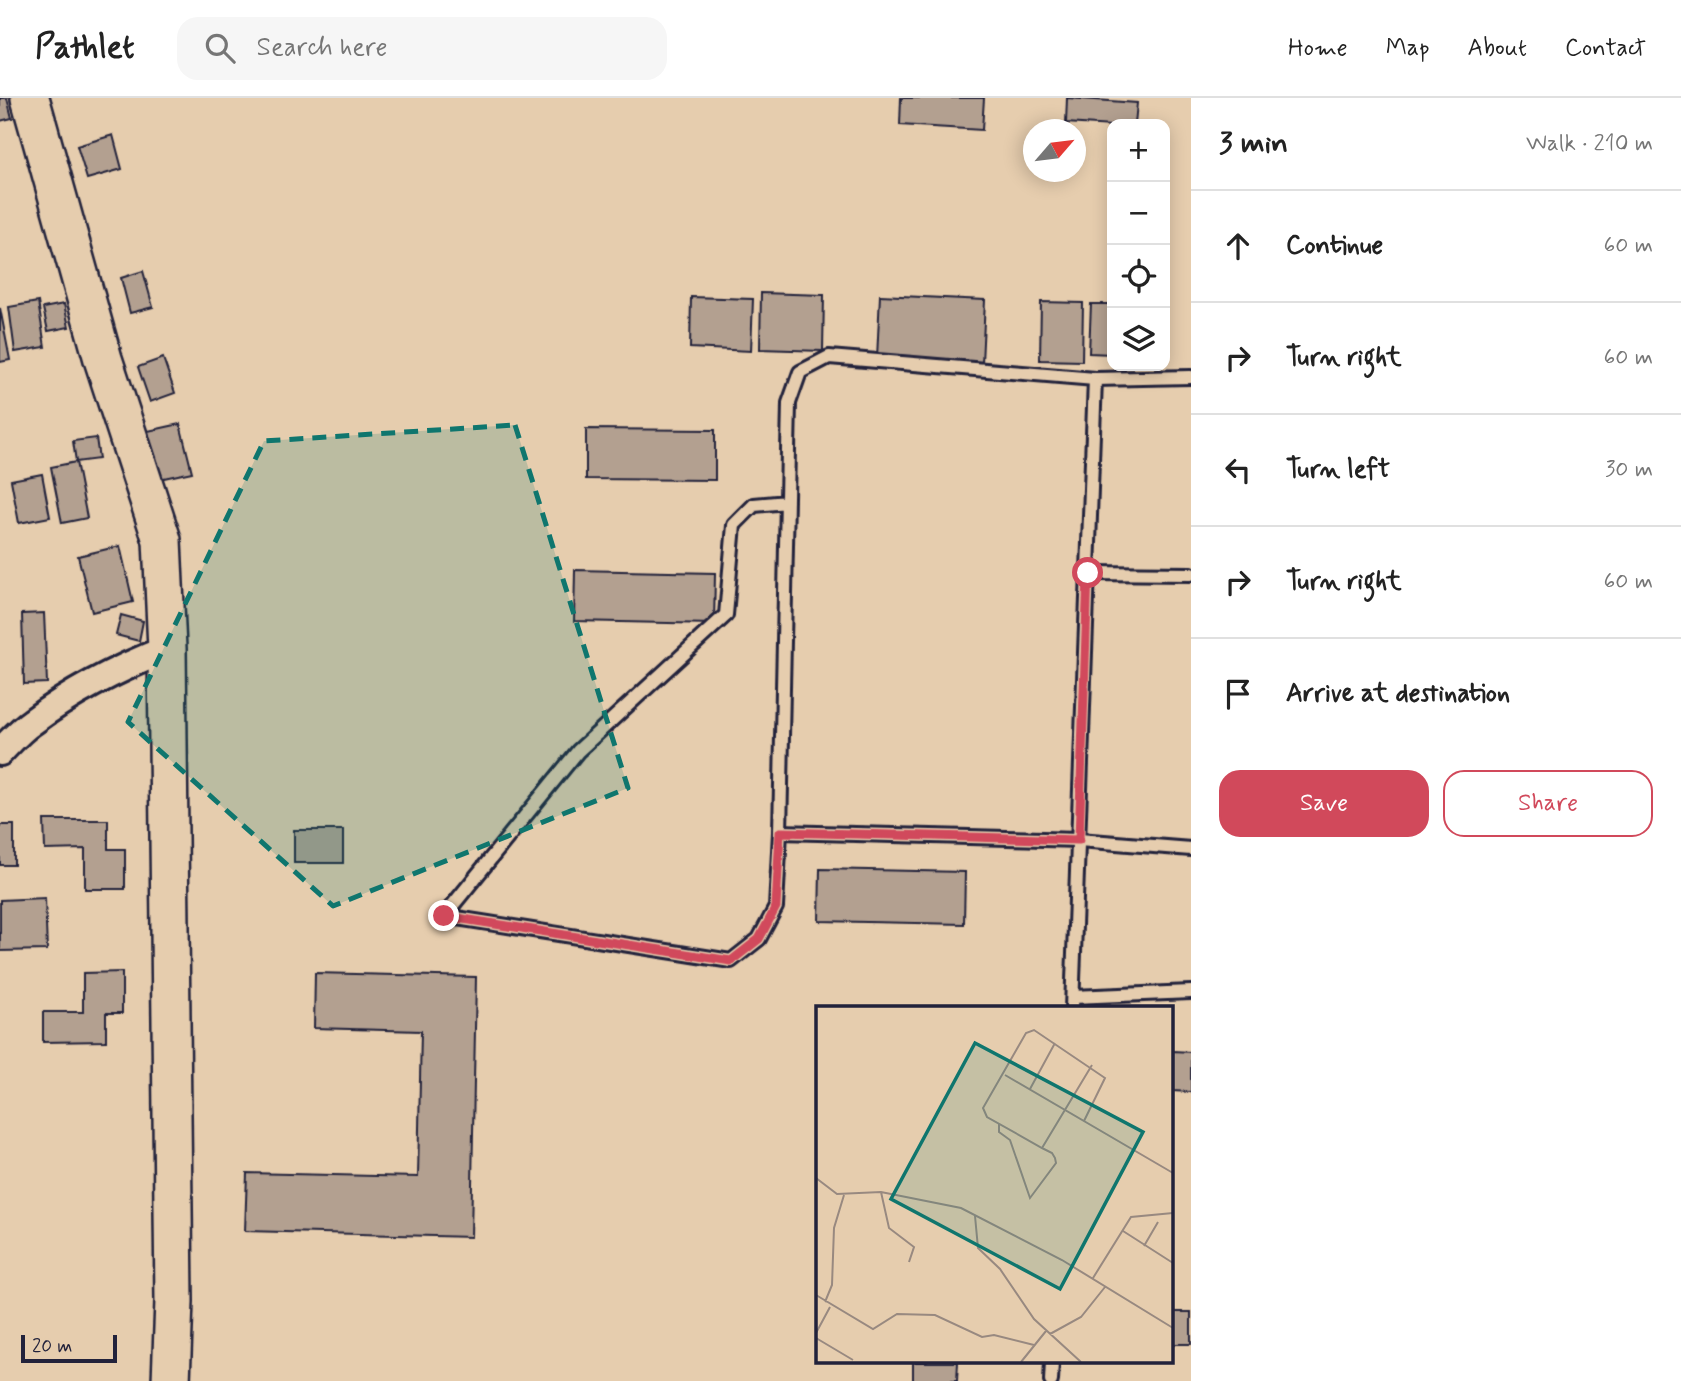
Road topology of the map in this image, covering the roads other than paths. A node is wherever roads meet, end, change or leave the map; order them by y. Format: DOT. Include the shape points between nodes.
graph roads {
  1 [pos="30,98"];
  2 [pos="1191,377"];
  3 [pos="1095,379"];
  4 [pos="787,502"];
  5 [pos="1088,573"];
  6 [pos="1191,575"];
  7 [pos="167,649"];
  8 [pos="0,752"];
  9 [pos="780,832"];
  10 [pos="1079,840"];
  11 [pos="1191,849"];
  12 [pos="1191,992"];
  13 [pos="1073,1002"];
  14 [pos="171,1381"];
  1 -- 7 [label="street" via="103,359 162,540"];
  2 -- 3 [label="lane"];
  3 -- 4 [label="lane" via="829,357 800,372 789,403"];
  3 -- 5 [label="lane"];
  4 -- 9 [label="lane"];
  4 -- 9 [label="lane" via="754,505 734,524 726,615 578,751 444,916 731,961 759,939 776,907"];
  5 -- 6 [label="lane"];
  5 -- 10 [label="lane"];
  7 -- 8 [label="street" via="75,692 30,723"];
  7 -- 14 [label="street"];
  9 -- 10 [label="lane"];
  10 -- 11 [label="lane"];
  10 -- 13 [label="lane"];
  12 -- 13 [label="lane"];
}
